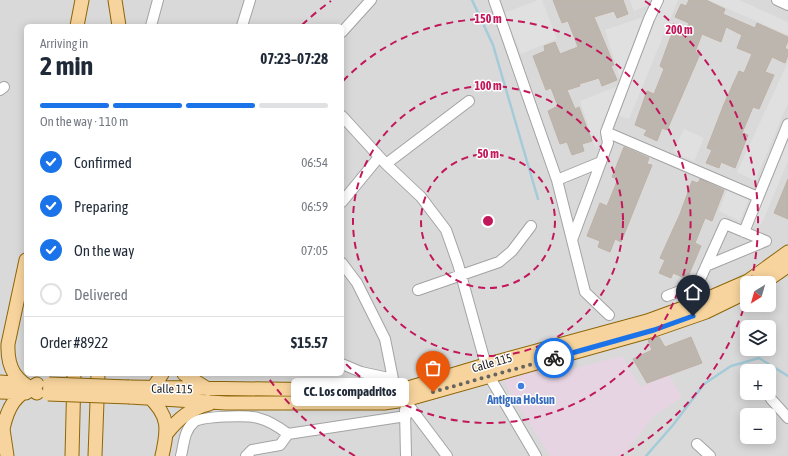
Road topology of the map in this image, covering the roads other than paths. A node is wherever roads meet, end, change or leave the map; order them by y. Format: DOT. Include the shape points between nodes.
graph roads {
  1 [pos="84,0"];
  2 [pos="113,0"];
  3 [pos="158,0"];
  4 [pos="250,0"];
  5 [pos="371,0"];
  6 [pos="494,0"];
  7 [pos="658,0"];
  8 [pos="777,0"];
  9 [pos="788,5"];
  10 [pos="78,24"];
  11 [pos="84,24"];
  12 [pos="111,24"];
  13 [pos="119,24"];
  14 [pos="152,24"];
  15 [pos="243,24"];
  16 [pos="344,30"];
  17 [pos="469,101"];
  18 [pos="344,118"];
  19 [pos="788,124"];
  20 [pos="606,132"];
  21 [pos="383,161"];
  22 [pos="601,162"];
  23 [pos="557,180"];
  24 [pos="758,197"];
  25 [pos="344,200"];
  26 [pos="531,226"];
  27 [pos="744,232"];
  28 [pos="572,240"];
  29 [pos="788,252"];
  30 [pos="344,266"];
  31 [pos="706,266"];
  32 [pos="788,266"];
  33 [pos="24,269"];
  34 [pos="461,276"];
  35 [pos="773,276"];
  36 [pos="418,290"];
  37 [pos="740,295"];
  38 [pos="667,296"];
  39 [pos="609,315"];
  40 [pos="8,344"];
  41 [pos="0,357"];
  42 [pos="344,365"];
  43 [pos="487,371"];
  44 [pos="74,376"];
  45 [pos="98,376"];
  46 [pos="160,376"];
  47 [pos="187,376"];
  48 [pos="0,382"];
  49 [pos="35,388"];
  50 [pos="208,389"];
  51 [pos="399,390"];
  52 [pos="0,392"];
  53 [pos="140,393"];
  54 [pos="772,400"];
  55 [pos="226,403"];
  56 [pos="406,416"];
  57 [pos="788,418"];
  58 [pos="1,426"];
  59 [pos="167,433"];
  60 [pos="288,434"];
  61 [pos="697,444"];
  62 [pos="7,456"];
  63 [pos="72,456"];
  64 [pos="95,456"];
  65 [pos="162,456"];
  66 [pos="181,456"];
  67 [pos="246,456"];
  68 [pos="406,456"];
  69 [pos="447,456"];
  70 [pos="536,456"];
  71 [pos="710,456"];
  1 -- 10 [label="main road"];
  1 -- 11 [label="main road"];
  2 -- 12 [label="main road"];
  2 -- 13 [label="main road"];
  3 -- 14 [label="street"];
  4 -- 15 [label="street"];
  5 -- 16 [label="street"];
  6 -- 23 [label="street"];
  7 -- 20 [label="street"];
  8 -- 9 [label="street"];
  17 -- 21 [label="street"];
  18 -- 21 [label="street"];
  19 -- 24 [label="street"];
  20 -- 22 [label="street" via="608,143"];
  20 -- 24 [label="street"];
  21 -- 25 [label="street"];
  21 -- 34 [label="street" via="421,197 446,230"];
  22 -- 23 [label="street"];
  22 -- 28 [label="street"];
  23 -- 28 [label="street"];
  24 -- 27 [label="street"];
  26 -- 34 [label="street" via="512,251 499,262"];
  27 -- 31 [label="street" via="725,224"];
  27 -- 31 [label="street" via="766,241"];
  28 -- 39 [label="street" via="585,292"];
  29 -- 43 [label="main road, Calle 115" via="748,281 702,301"];
  30 -- 51 [label="street" via="357,283 385,339"];
  31 -- 38 [label="street" via="698,284"];
  32 -- 35 [label="main road"];
  33 -- 40 [label="main road"];
  34 -- 36 [label="street"];
  34 -- 43 [label="street"];
  37 -- 43 [label="main road, Calle 115" via="706,312 654,330"];
  40 -- 41 [label="main road"];
  40 -- 49 [label="main road" via="8,357 16,377"];
  42 -- 51 [label="street"];
  43 -- 51 [label="main road, Calle 115"];
  43 -- 70 [label="street"];
  44 -- 63 [label="main road"];
  45 -- 64 [label="main road"];
  46 -- 53 [label="main road"];
  47 -- 50 [label="main road"];
  48 -- 49 [label="main road"];
  49 -- 52 [label="main road"];
  49 -- 53 [label="main road, bridge"];
  49 -- 58 [label="main road" via="11,404"];
  50 -- 51 [label="main road, Calle 115"];
  50 -- 53 [label="main road, Calle 115"];
  51 -- 55 [label="main road, Calle 115" via="384,403"];
  51 -- 56 [label="street"];
  51 -- 69 [label="street"];
  53 -- 55 [label="main road, Calle 115"];
  53 -- 59 [label="main road" via="157,405 165,421"];
  54 -- 57 [label="street"];
  55 -- 59 [label="main road" via="208,404 193,409"];
  56 -- 60 [label="street"];
  56 -- 68 [label="street"];
  58 -- 62 [label="main road"];
  59 -- 65 [label="main road"];
  60 -- 66 [label="street" via="277,425 258,417 211,417 195,421 186,430"];
  60 -- 67 [label="street" via="280,444 252,450"];
  61 -- 71 [label="street"];
}
